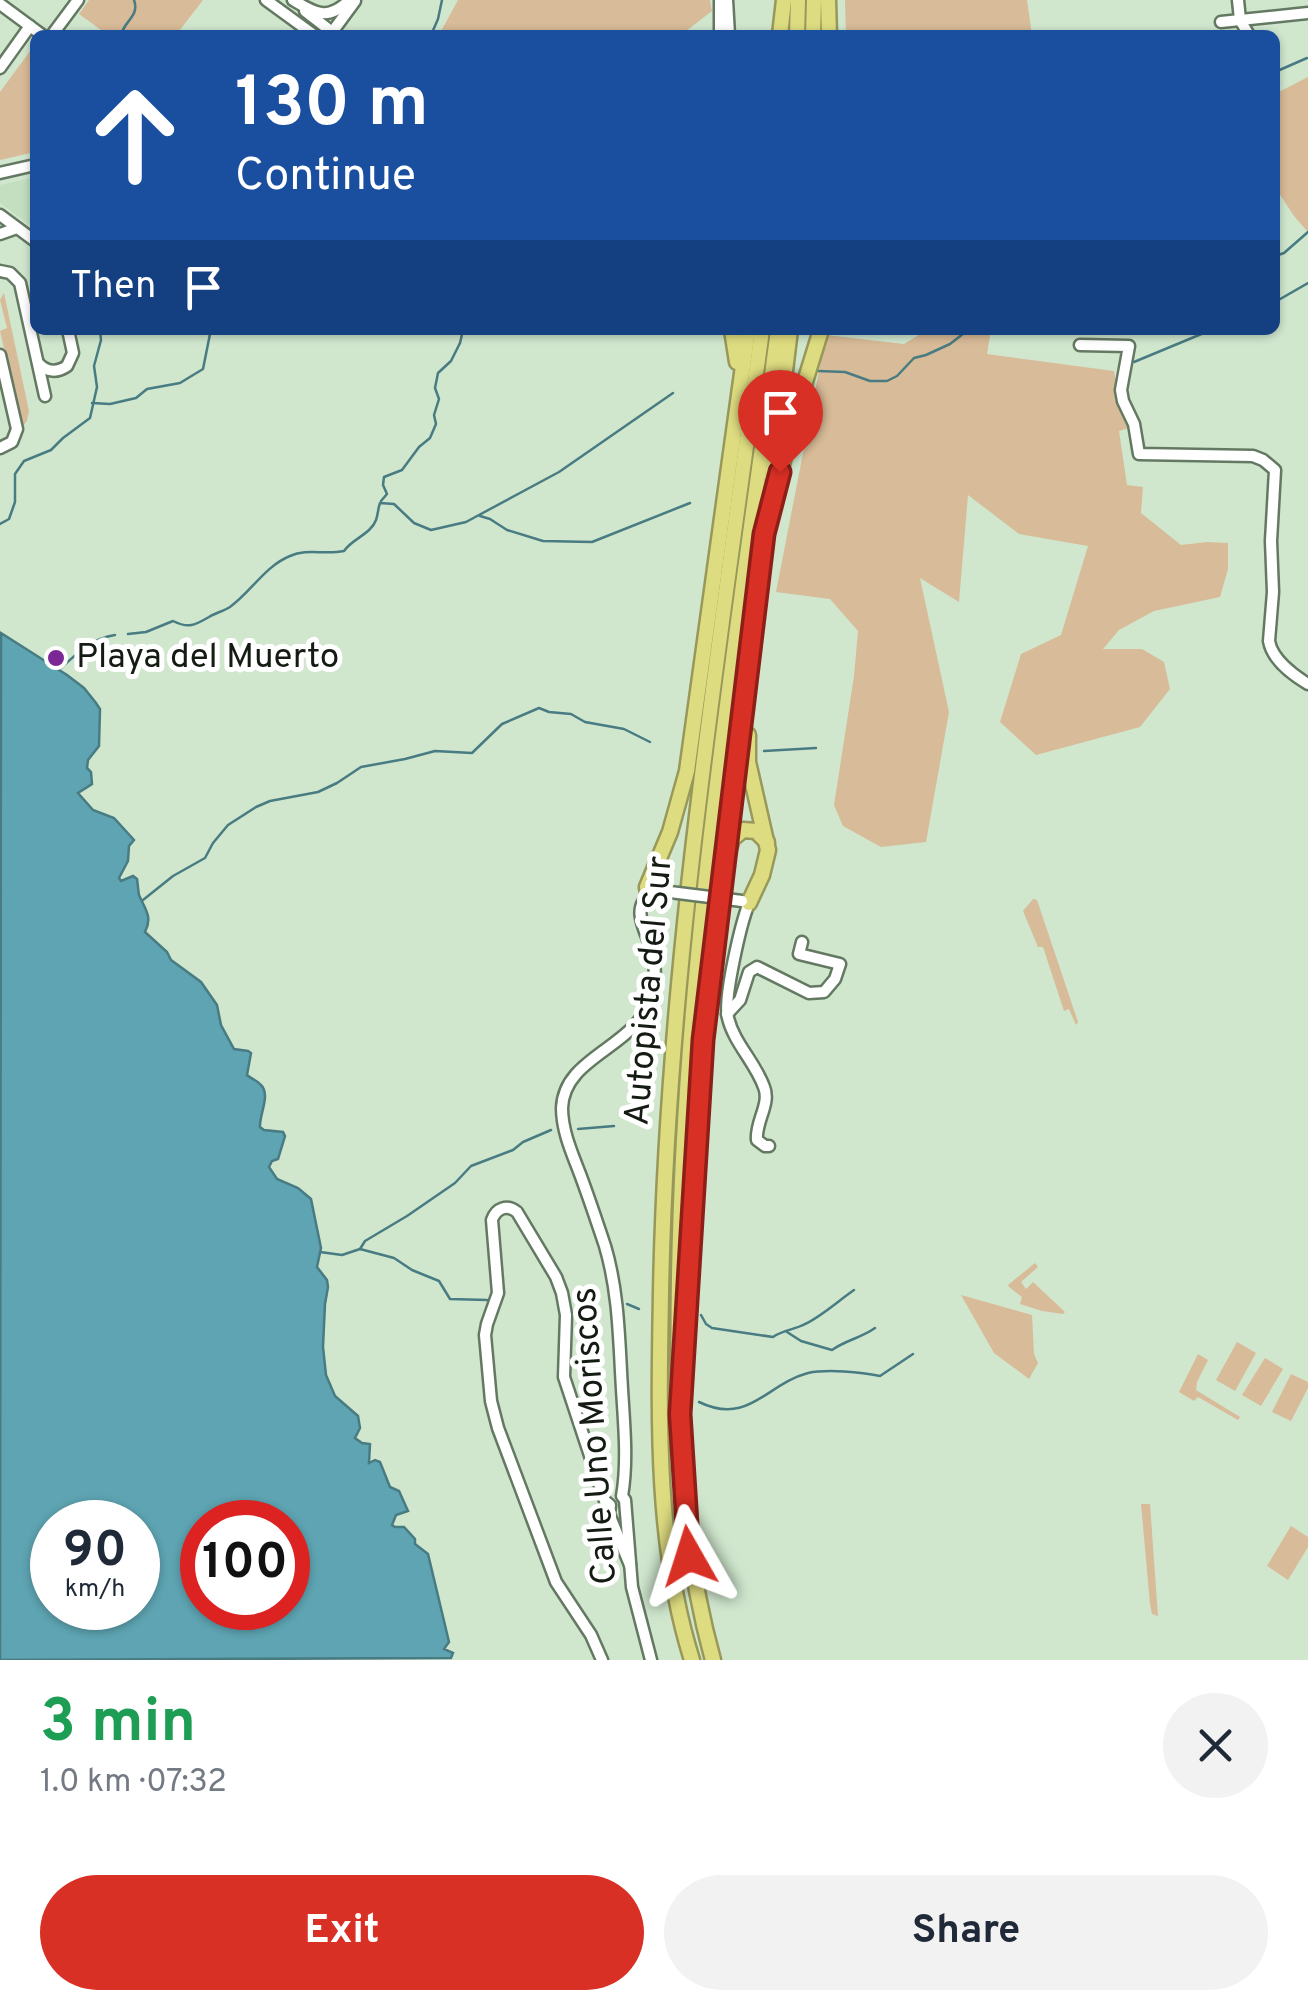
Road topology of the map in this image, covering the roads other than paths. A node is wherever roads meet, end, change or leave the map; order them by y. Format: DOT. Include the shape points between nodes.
graph roads {
  1 [pos="78,0"];
  2 [pos="292,0"];
  3 [pos="353,0"];
  4 [pos="720,0"];
  5 [pos="727,0"];
  6 [pos="784,0"];
  7 [pos="798,0"];
  8 [pos="814,0"];
  9 [pos="828,0"];
  10 [pos="1238,0"];
  11 [pos="268,2"];
  12 [pos="0,4"];
  13 [pos="1308,13"];
  14 [pos="1240,20"];
  15 [pos="1221,22"];
  16 [pos="30,26"];
  17 [pos="35,30"];
  18 [pos="56,30"];
  19 [pos="299,30"];
  20 [pos="307,30"];
  21 [pos="327,30"];
  22 [pos="333,30"];
  23 [pos="720,30"];
  24 [pos="729,30"];
  25 [pos="782,30"];
  26 [pos="797,30"];
  27 [pos="824,30"];
  28 [pos="825,30"];
  29 [pos="1246,30"];
  30 [pos="0,68"];
  31 [pos="30,166"];
  32 [pos="0,173"];
  33 [pos="0,215"];
  34 [pos="17,228"];
  35 [pos="0,234"];
  36 [pos="30,237"];
  37 [pos="0,271"];
  38 [pos="30,327"];
  39 [pos="32,335"];
  40 [pos="69,335"];
  41 [pos="733,335"];
  42 [pos="747,335"];
  43 [pos="761,335"];
  44 [pos="777,335"];
  45 [pos="789,335"];
  46 [pos="819,335"];
  47 [pos="1080,345"];
  48 [pos="0,354"];
  49 [pos="38,363"];
  50 [pos="45,396"];
  51 [pos="733,438"];
  52 [pos="0,448"];
  53 [pos="722,520"];
  54 [pos="764,534"];
  55 [pos="722,629"];
  56 [pos="1308,684"];
  57 [pos="746,693"];
  58 [pos="768,842"];
  59 [pos="721,882"];
  60 [pos="655,893"];
  61 [pos="746,902"];
  62 [pos="802,942"];
  63 [pos="726,1015"];
  64 [pos="769,1146"];
  65 [pos="680,1414"];
  66 [pos="617,1501"];
  67 [pos="602,1660"];
  68 [pos="651,1660"];
  69 [pos="692,1660"];
  70 [pos="712,1660"];
  1 -- 18 [label="street"];
  2 -- 3 [label="street" via="319,14"];
  2 -- 21 [label="street"];
  3 -- 22 [label="street"];
  4 -- 23 [label="street"];
  5 -- 24 [label="street"];
  6 -- 25 [label="highway"];
  7 -- 26 [label="highway"];
  8 -- 27 [label="highway"];
  9 -- 28 [label="highway"];
  10 -- 14 [label="street"];
  11 -- 19 [label="street"];
  11 -- 20 [label="street"];
  12 -- 16 [label="street"];
  13 -- 14 [label="street"];
  14 -- 15 [label="street"];
  14 -- 29 [label="street"];
  16 -- 17 [label="street"];
  16 -- 30 [label="street"];
  31 -- 32 [label="street"];
  33 -- 34 [label="street"];
  34 -- 35 [label="street"];
  34 -- 36 [label="street"];
  37 -- 38 [label="street" via="20,283"];
  39 -- 49 [label="street"];
  40 -- 49 [label="street" via="73,353 67,366 54,371"];
  41 -- 51 [label="highway"];
  42 -- 51 [label="highway"];
  43 -- 55 [label="highway, Autopista del Sur"];
  44 -- 65 [label="highway, Autopista del Sur" via="696,982 683,1144"];
  45 -- 54 [label="highway"];
  46 -- 54 [label="highway"];
  47 -- 56 [label="street" via="1129,346 1121,390 1142,455 1254,456 1276,470 1270,650"];
  48 -- 52 [label="street" via="16,429 12,442"];
  49 -- 50 [label="street"];
  51 -- 53 [label="highway"];
  53 -- 55 [label="highway"];
  53 -- 60 [label="highway" via="687,771 647,887"];
  54 -- 57 [label="highway"];
  55 -- 69 [label="highway, Autopista del Sur" via="680,964 662,1230 666,1531"];
  57 -- 58 [label="highway" via="748,762"];
  57 -- 59 [label="highway"];
  58 -- 59 [label="highway" via="750,830 738,833"];
  58 -- 61 [label="highway" via="765,865"];
  59 -- 65 [label="highway" via="703,1040"];
  60 -- 61 [label="street, bridge"];
  60 -- 66 [label="street, Calle Uno Moriscos" via="640,908 654,963 650,1002 632,1031 576,1074 562,1107 617,1301 624,1408"];
  61 -- 63 [label="street"];
  62 -- 63 [label="street" via="799,954 840,964 824,992 809,993 757,966"];
  63 -- 64 [label="street" via="764,1086 756,1132"];
  65 -- 70 [label="highway, Autopista del Sur" via="689,1556"];
  66 -- 67 [label="street" via="605,1501 564,1377 566,1315 556,1277 517,1212 502,1208 492,1220 498,1297 486,1329 492,1410 549,1566"];
  66 -- 68 [label="street, Calle Uno Moriscos" via="610,1514 630,1565"];
}
